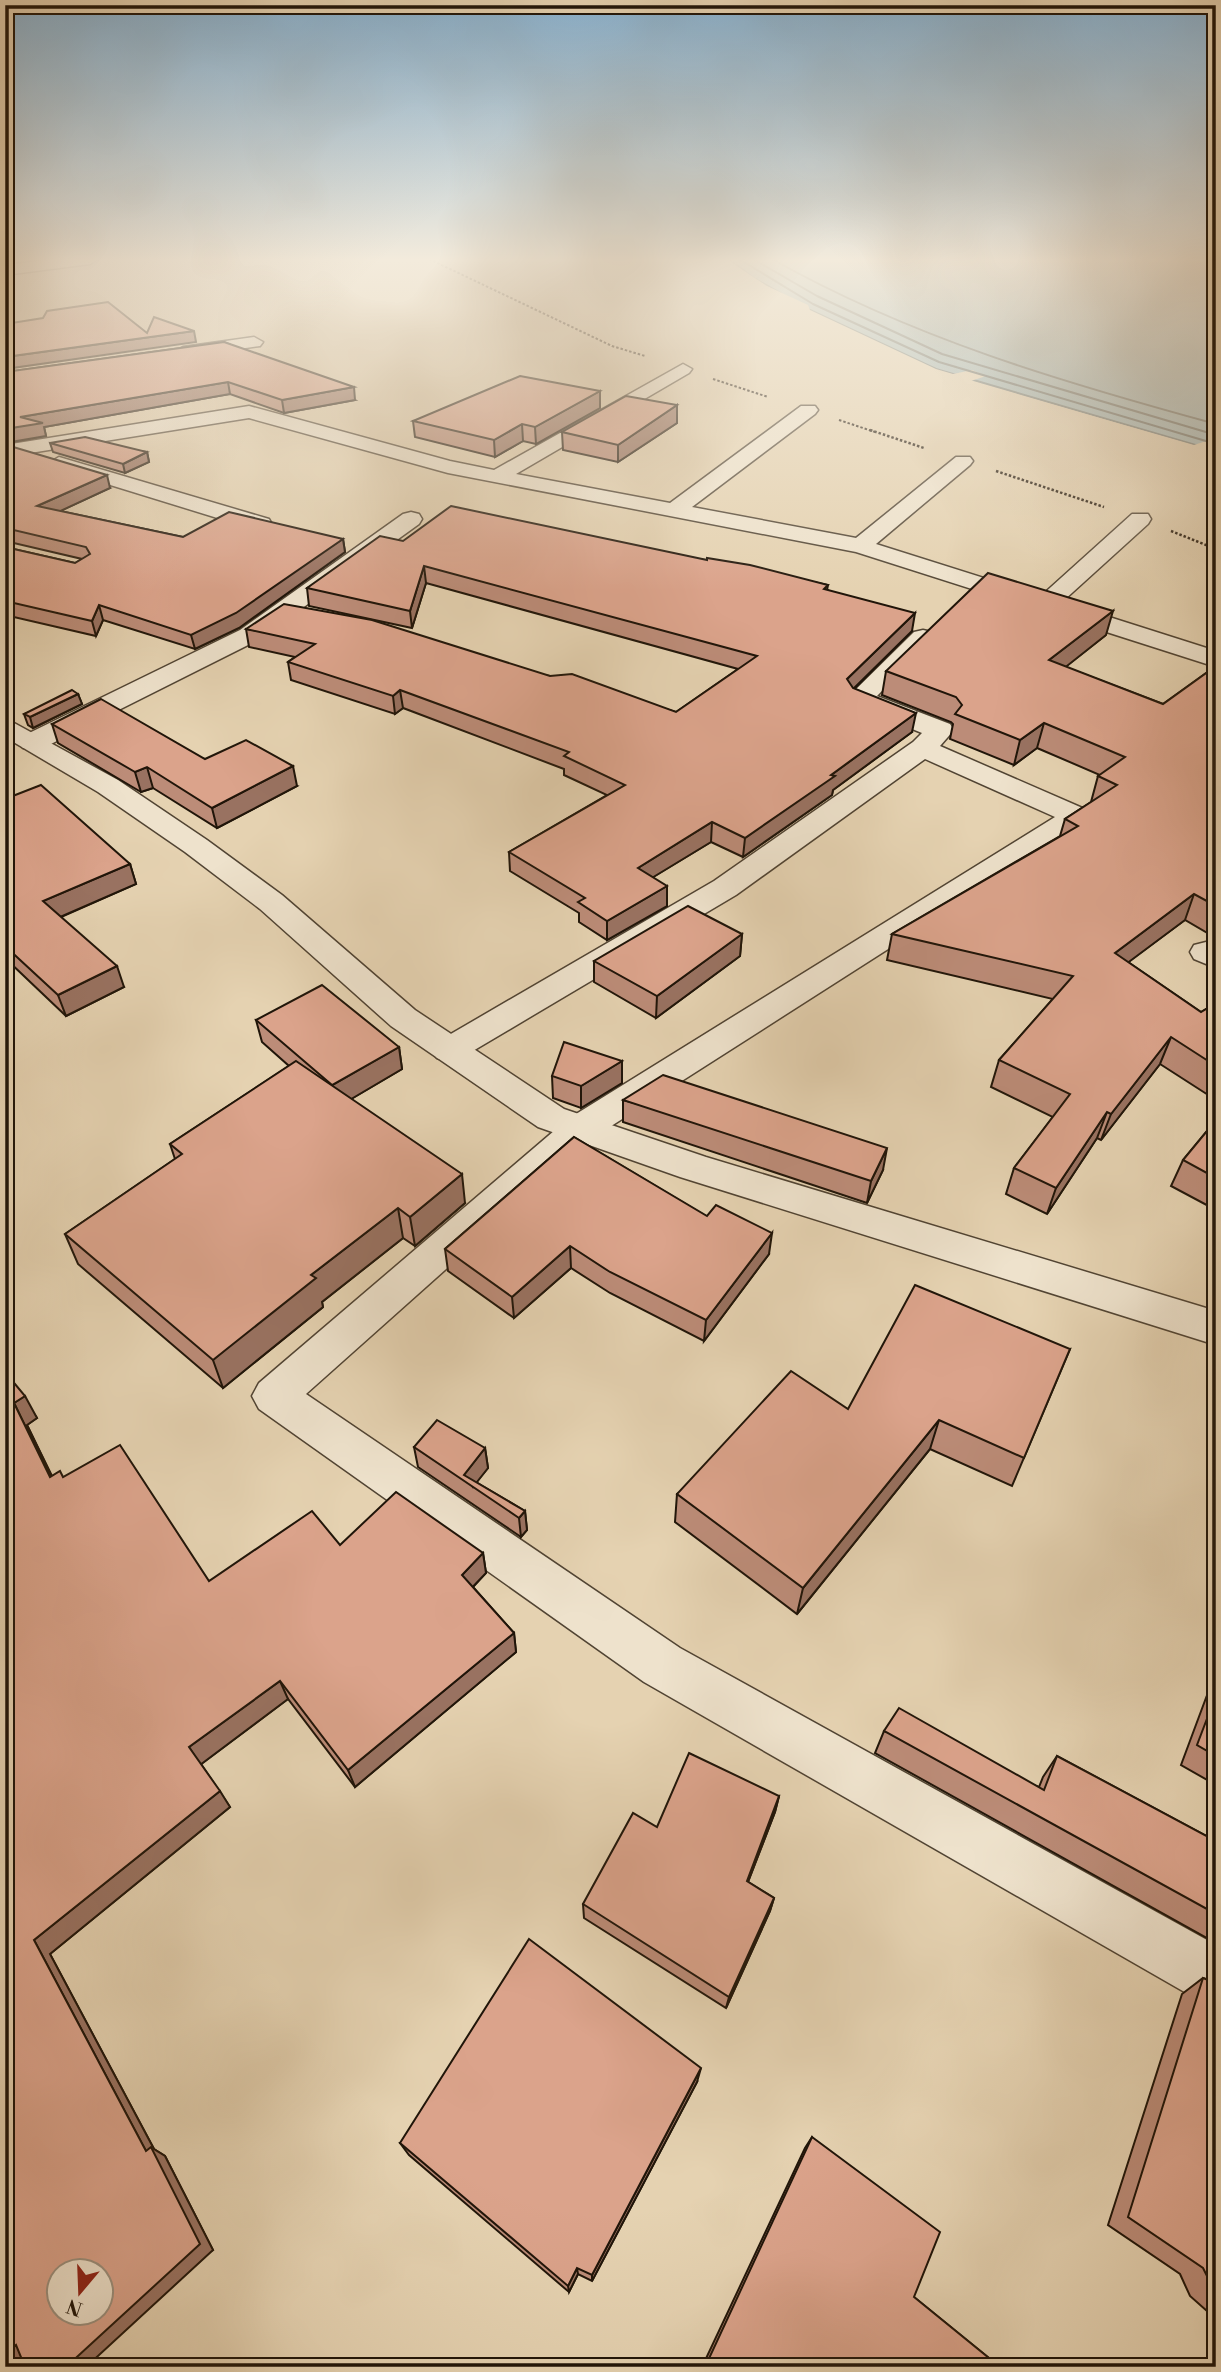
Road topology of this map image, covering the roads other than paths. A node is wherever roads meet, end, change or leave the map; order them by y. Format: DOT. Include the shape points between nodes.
graph roads {
  1 [pos="682,370"];
  2 [pos="808,410"];
  3 [pos="9,450"];
  4 [pos="963,461"];
  5 [pos="498,476"];
  6 [pos="675,510"];
  7 [pos="411,519"];
  8 [pos="1140,519"];
  9 [pos="261,524"];
  10 [pos="860,546"];
  11 [pos="960,602"];
  12 [pos="1046,604"];
  13 [pos="283,611"];
  14 [pos="319,617"];
  15 [pos="1216,659"];
  16 [pos="19,734"];
  17 [pos="923,748"];
  18 [pos="449,1050"];
  19 [pos="581,1128"];
  20 [pos="1216,1328"];
  21 [pos="1216,1977"];
  1 -- 5 [label="street"];
  2 -- 6 [label="street"];
  3 -- 5 [label="street" via="249,412 448,467"];
  3 -- 9 [label="street"];
  4 -- 10 [label="street"];
  5 -- 6 [label="street"];
  6 -- 10 [label="street"];
  7 -- 13 [label="street"];
  8 -- 12 [label="street"];
  10 -- 11 [label="street"];
  11 -- 12 [label="street"];
  11 -- 17 [label="street" via="860,698 940,730"];
  12 -- 15 [label="street"];
  13 -- 14 [label="street"];
  13 -- 16 [label="street" via="249,635"];
  16 -- 18 [label="street" via="108,786 217,862 271,902 403,1018"];
  17 -- 18 [label="street" via="725,888"];
  17 -- 19 [label="street" via="1077,816"];
  18 -- 19 [label="street" via="551,1118"];
  19 -- 20 [label="street" via="693,1167"];
  19 -- 21 [label="street" via="274,1396 662,1665"];
}
